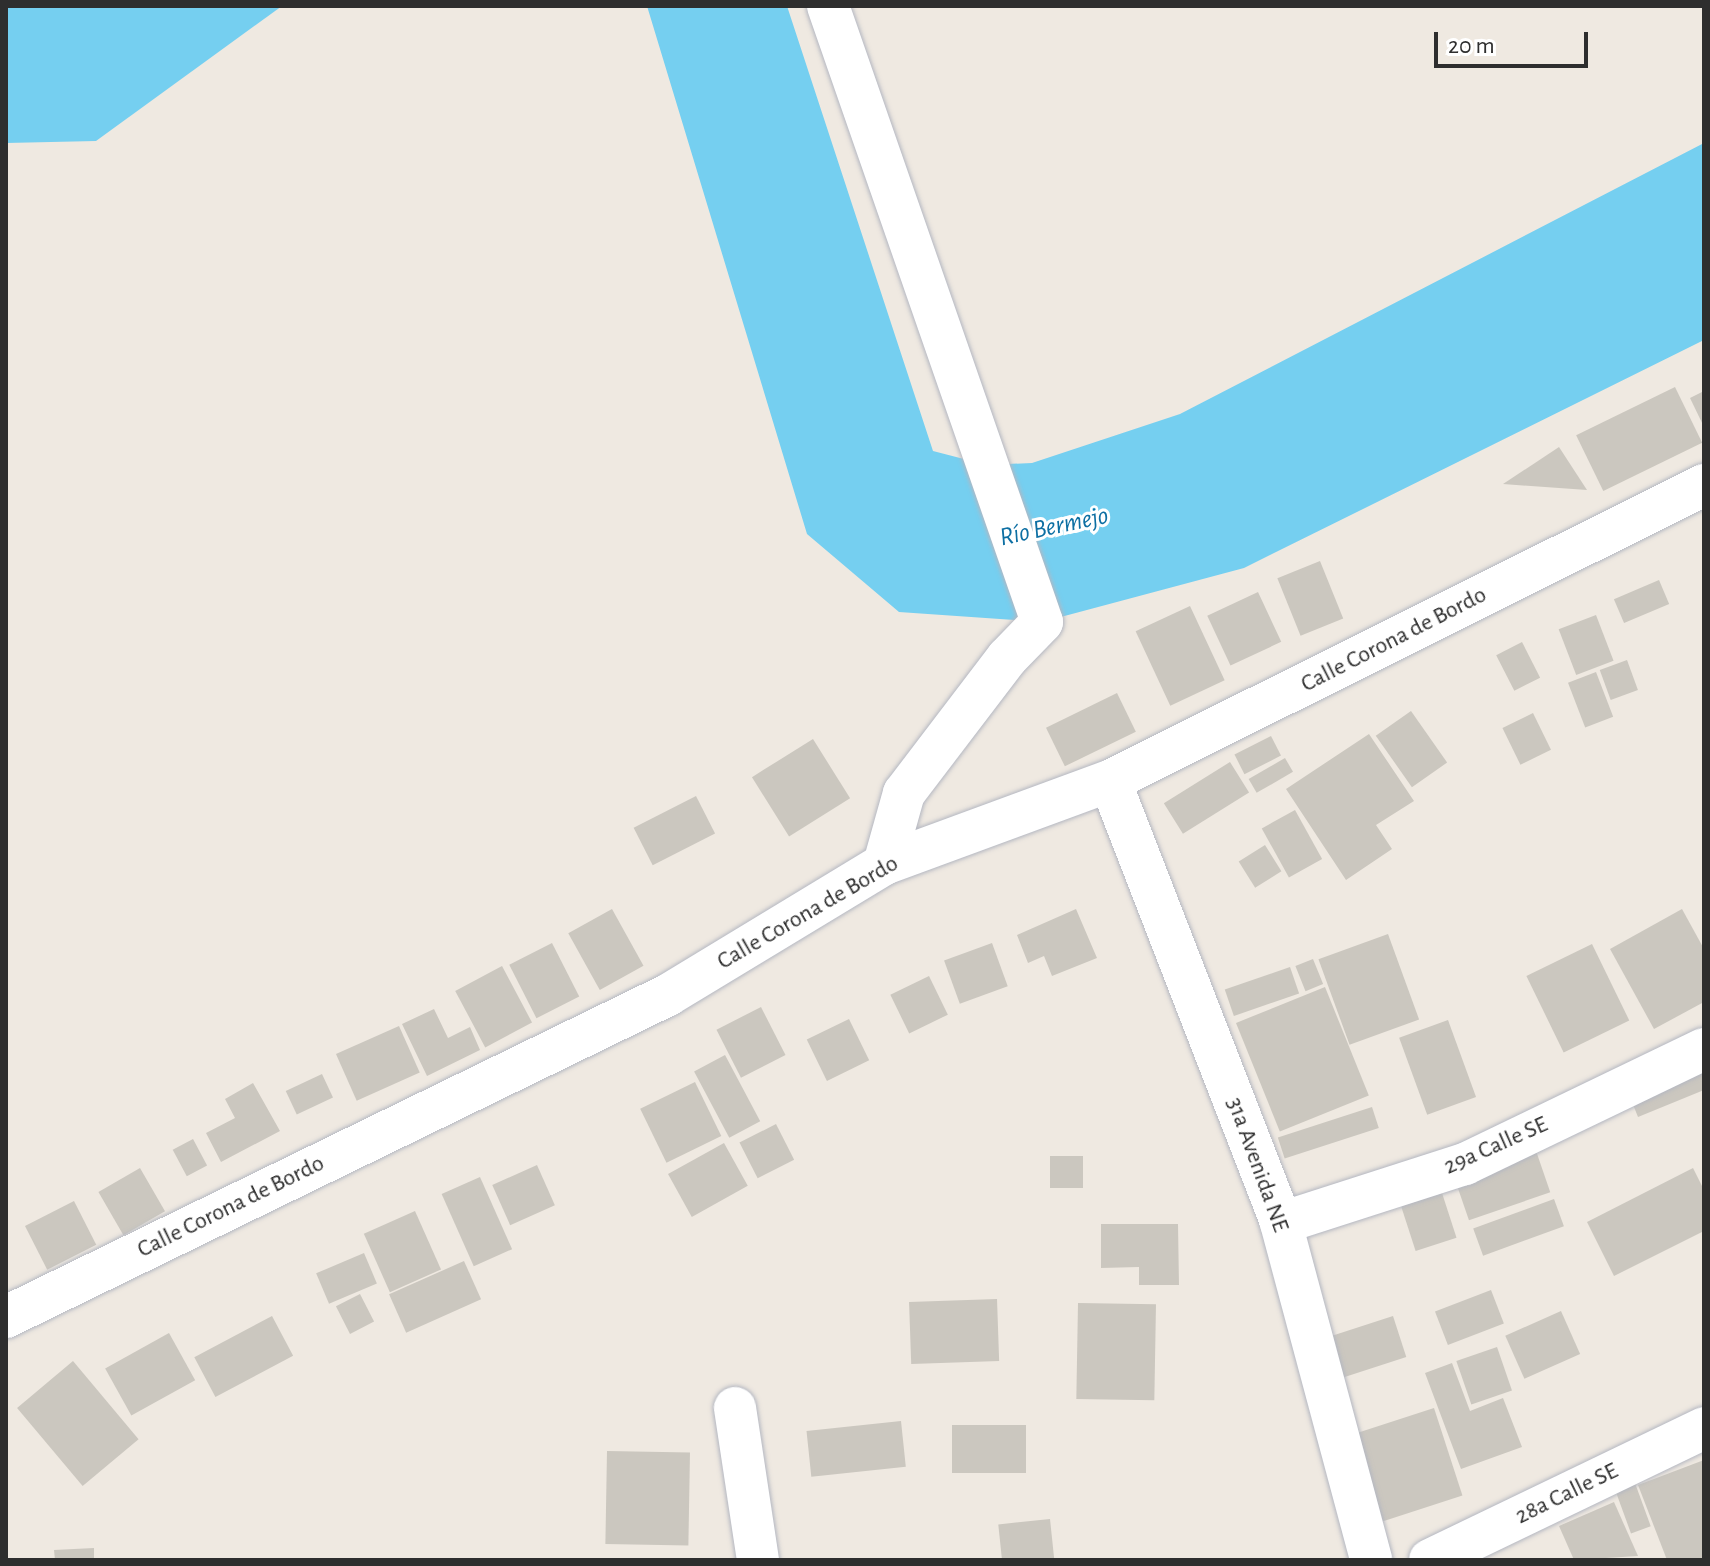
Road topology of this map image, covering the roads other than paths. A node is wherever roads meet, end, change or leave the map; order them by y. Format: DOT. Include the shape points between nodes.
graph roads {
  1 [pos="828,6"];
  2 [pos="1704,485"];
  3 [pos="1110,781"];
  4 [pos="884,864"];
  5 [pos="1704,1049"];
  6 [pos="1281,1223"];
  7 [pos="6,1317"];
  8 [pos="735,1408"];
  9 [pos="1704,1428"];
  10 [pos="758,1560"];
  11 [pos="1371,1560"];
  12 [pos="1430,1560"];
  1 -- 4 [label="street" via="1042,622 1007,658 904,793"];
  2 -- 3 [label="street, Calle Corona de Bordo"];
  3 -- 4 [label="street, Calle Corona de Bordo"];
  3 -- 6 [label="street, 31a Avenida NE"];
  4 -- 7 [label="street, Calle Corona de Bordo" via="668,995"];
  5 -- 6 [label="street, 29a Calle SE" via="1465,1164"];
  6 -- 11 [label="street, 31a Avenida NE"];
  8 -- 10 [label="street"];
  9 -- 12 [label="street, 28a Calle SE"];
}
